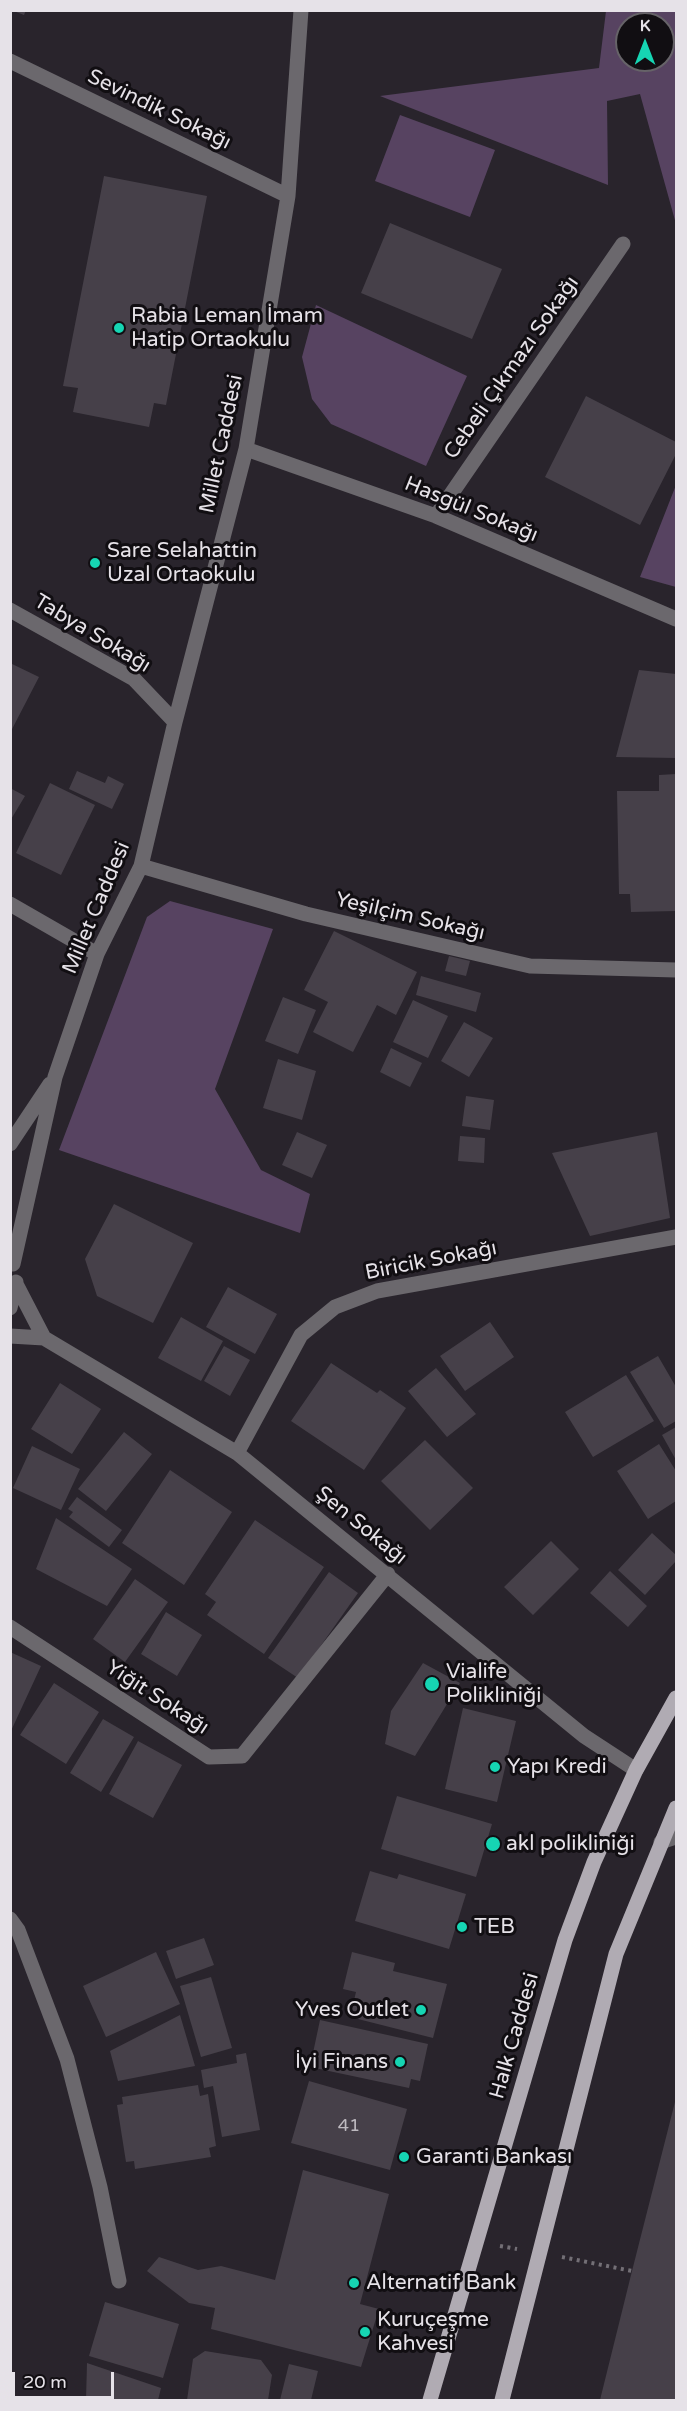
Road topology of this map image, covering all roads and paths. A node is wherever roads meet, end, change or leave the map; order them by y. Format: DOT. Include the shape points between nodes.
graph roads {
  1 [pos="301,10"];
  2 [pos="10,61"];
  3 [pos="288,196"];
  4 [pos="623,244"];
  5 [pos="246,449"];
  6 [pos="436,516"];
  7 [pos="10,610"];
  8 [pos="676,619"];
  9 [pos="175,722"];
  10 [pos="141,866"];
  11 [pos="10,904"];
  12 [pos="97,954"];
  13 [pos="676,970"];
  14 [pos="55,1077"];
  15 [pos="10,1144"];
  16 [pos="676,1237"];
  17 [pos="12,1261"];
  18 [pos="16,1284"];
  19 [pos="10,1308"];
  20 [pos="10,1336"];
  21 [pos="44,1338"];
  22 [pos="237,1453"];
  23 [pos="388,1574"];
  24 [pos="10,1627"];
  25 [pos="676,1698"];
  26 [pos="636,1770"];
  27 [pos="676,1808"];
  28 [pos="676,1837"];
  29 [pos="661,1842"];
  30 [pos="10,1920"];
  31 [pos="476,2242"];
  32 [pos="539,2252"];
  33 [pos="632,2271"];
  34 [pos="119,2281"];
  35 [pos="430,2400"];
  36 [pos="502,2400"];
  1 -- 3 [label="street, Millet Caddesi"];
  2 -- 3 [label="street, Sevindik Sokağı"];
  3 -- 5 [label="street, Millet Caddesi"];
  4 -- 6 [label="street, Cebeli Çıkmazı Sokağı"];
  5 -- 6 [label="street, Hasgül Sokağı"];
  5 -- 9 [label="street, Millet Caddesi"];
  6 -- 8 [label="street, Hasgül Sokağı"];
  7 -- 9 [label="street, Tabya Sokağı" via="135,679"];
  9 -- 10 [label="street, Millet Caddesi"];
  10 -- 12 [label="street, Millet Caddesi"];
  10 -- 13 [label="street, Yeşilçim Sokağı" via="306,914 530,966"];
  11 -- 12 [label="street"];
  12 -- 14 [label="street, Millet Caddesi"];
  14 -- 15 [label="street"];
  14 -- 17 [label="street"];
  16 -- 22 [label="street, Biricik Sokağı" via="376,1291 335,1307 301,1335"];
  17 -- 18 [label="street"];
  18 -- 19 [label="street"];
  18 -- 21 [label="street"];
  20 -- 21 [label="street, Şen Sokağı"];
  21 -- 22 [label="street, Şen Sokağı"];
  22 -- 23 [label="street, Şen Sokağı"];
  23 -- 24 [label="street, Yiğit Sokağı" via="242,1756 209,1757"];
  23 -- 26 [label="street, Şen Sokağı" via="584,1736"];
  25 -- 26 [label="main road, Halk Caddesi"];
  26 -- 31 [label="main road, Halk Caddesi" via="594,1862 565,1940"];
  27 -- 29 [label="main road"];
  28 -- 29 [label="street"];
  29 -- 32 [label="main road" via="616,1954"];
  30 -- 34 [label="street" via="18,1930 68,2059"];
  31 -- 32 [label="path"];
  31 -- 35 [label="main road, Halk Caddesi"];
  32 -- 33 [label="path"];
  32 -- 36 [label="main road"];
}
